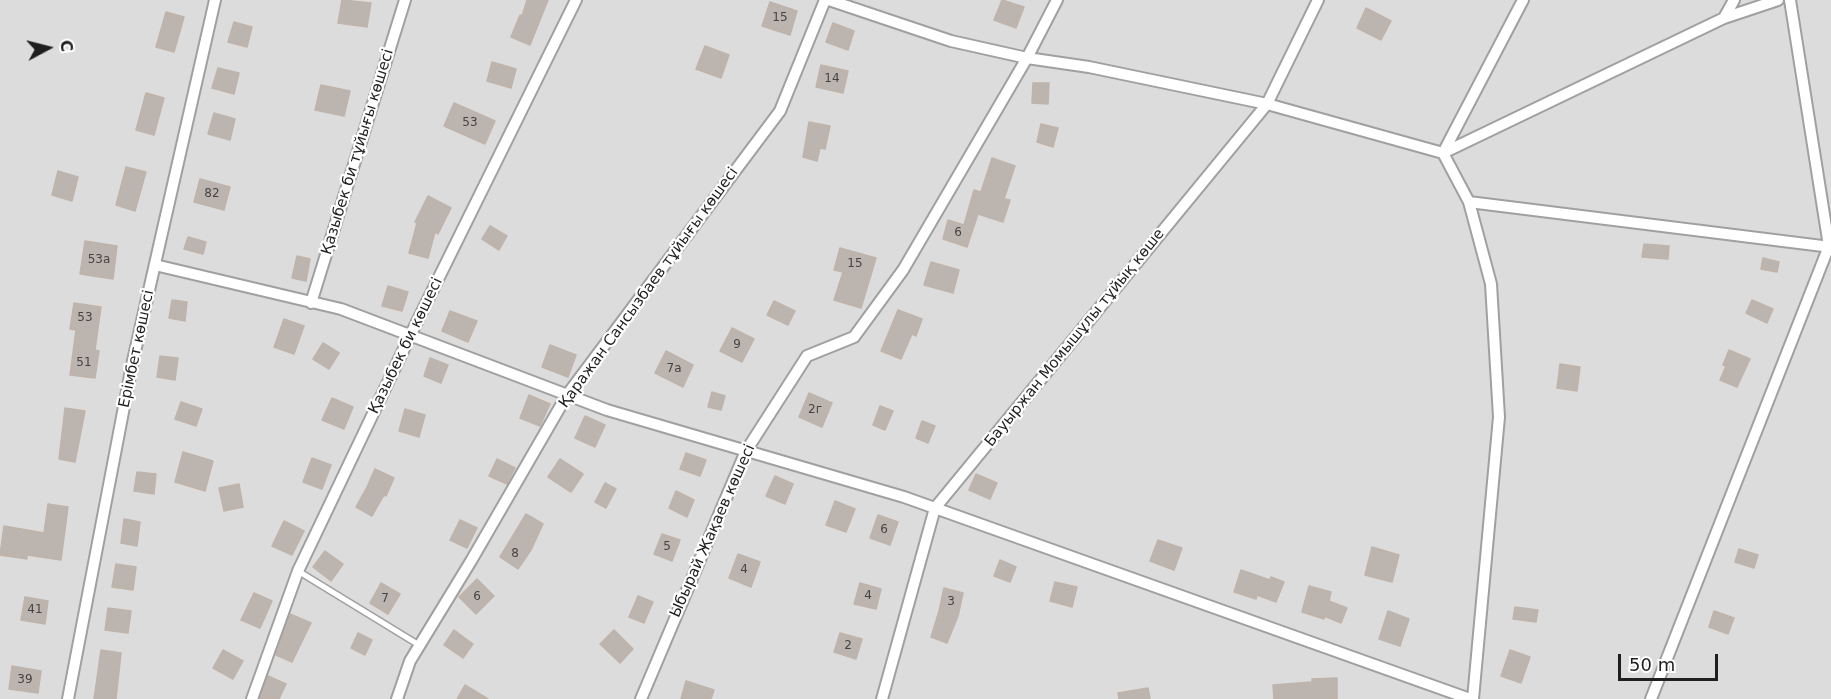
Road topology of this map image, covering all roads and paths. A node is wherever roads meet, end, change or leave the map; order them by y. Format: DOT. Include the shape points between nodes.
graph roads {
  1 [pos="215,0"];
  2 [pos="405,0"];
  3 [pos="576,0"];
  4 [pos="827,0"];
  5 [pos="1057,0"];
  6 [pos="1318,0"];
  7 [pos="1523,0"];
  8 [pos="1734,0"];
  9 [pos="1778,0"];
  10 [pos="1790,0"];
  11 [pos="1724,18"];
  12 [pos="1027,58"];
  13 [pos="1267,104"];
  14 [pos="1443,153"];
  15 [pos="1469,202"];
  16 [pos="1830,247"];
  17 [pos="155,265"];
  18 [pos="311,303"];
  19 [pos="411,334"];
  20 [pos="567,395"];
  21 [pos="746,451"];
  22 [pos="935,508"];
  23 [pos="298,571"];
  24 [pos="420,646"];
  25 [pos="68,699"];
  26 [pos="252,699"];
  27 [pos="397,699"];
  28 [pos="641,699"];
  29 [pos="882,699"];
  30 [pos="1471,699"];
  31 [pos="1652,699"];
  1 -- 17 [label="street, Ерімбет көшесі"];
  2 -- 18 [label="street, Қазыбек би тұйығы көшесі"];
  3 -- 19 [label="street, Қазыбек би көшесі"];
  4 -- 12 [label="street" via="951,41"];
  4 -- 20 [label="street, Қаражан Сансызбаев тұйығы көшесі" via="780,111"];
  5 -- 12 [label="street, Ыбырай Жақаев көшесі"];
  6 -- 13 [label="street, Бауыржан Момышұлы тұйық көше"];
  7 -- 14 [label="street"];
  8 -- 11 [label="street"];
  9 -- 11 [label="street"];
  10 -- 16 [label="street"];
  11 -- 14 [label="street"];
  12 -- 13 [label="street"];
  12 -- 21 [label="street, Ыбырай Жақаев көшесі" via="903,270 854,337 807,356"];
  13 -- 14 [label="street"];
  13 -- 22 [label="street, Бауыржан Момышұлы тұйық көше"];
  14 -- 15 [label="street"];
  15 -- 16 [label="street"];
  15 -- 30 [label="street" via="1491,284 1499,417"];
  16 -- 31 [label="street"];
  17 -- 18 [label="street"];
  17 -- 25 [label="street, Ерімбет көшесі"];
  18 -- 19 [label="street"];
  19 -- 20 [label="street"];
  19 -- 23 [label="street, Қазыбек би көшесі"];
  20 -- 21 [label="street"];
  20 -- 24 [label="street, Қаражан Сансызбаев тұйығы көшесі"];
  21 -- 22 [label="street"];
  21 -- 28 [label="street, Ыбырай Жақаев көшесі"];
  22 -- 29 [label="street, Бауыржан Момышұлы тұйық көше"];
  22 -- 30 [label="street"];
  23 -- 24 [label="lane"];
  23 -- 26 [label="street, Қазыбек би көшесі"];
  24 -- 27 [label="street, Қаражан Сансызбаев тұйығы көшесі" via="410,661"];
}
